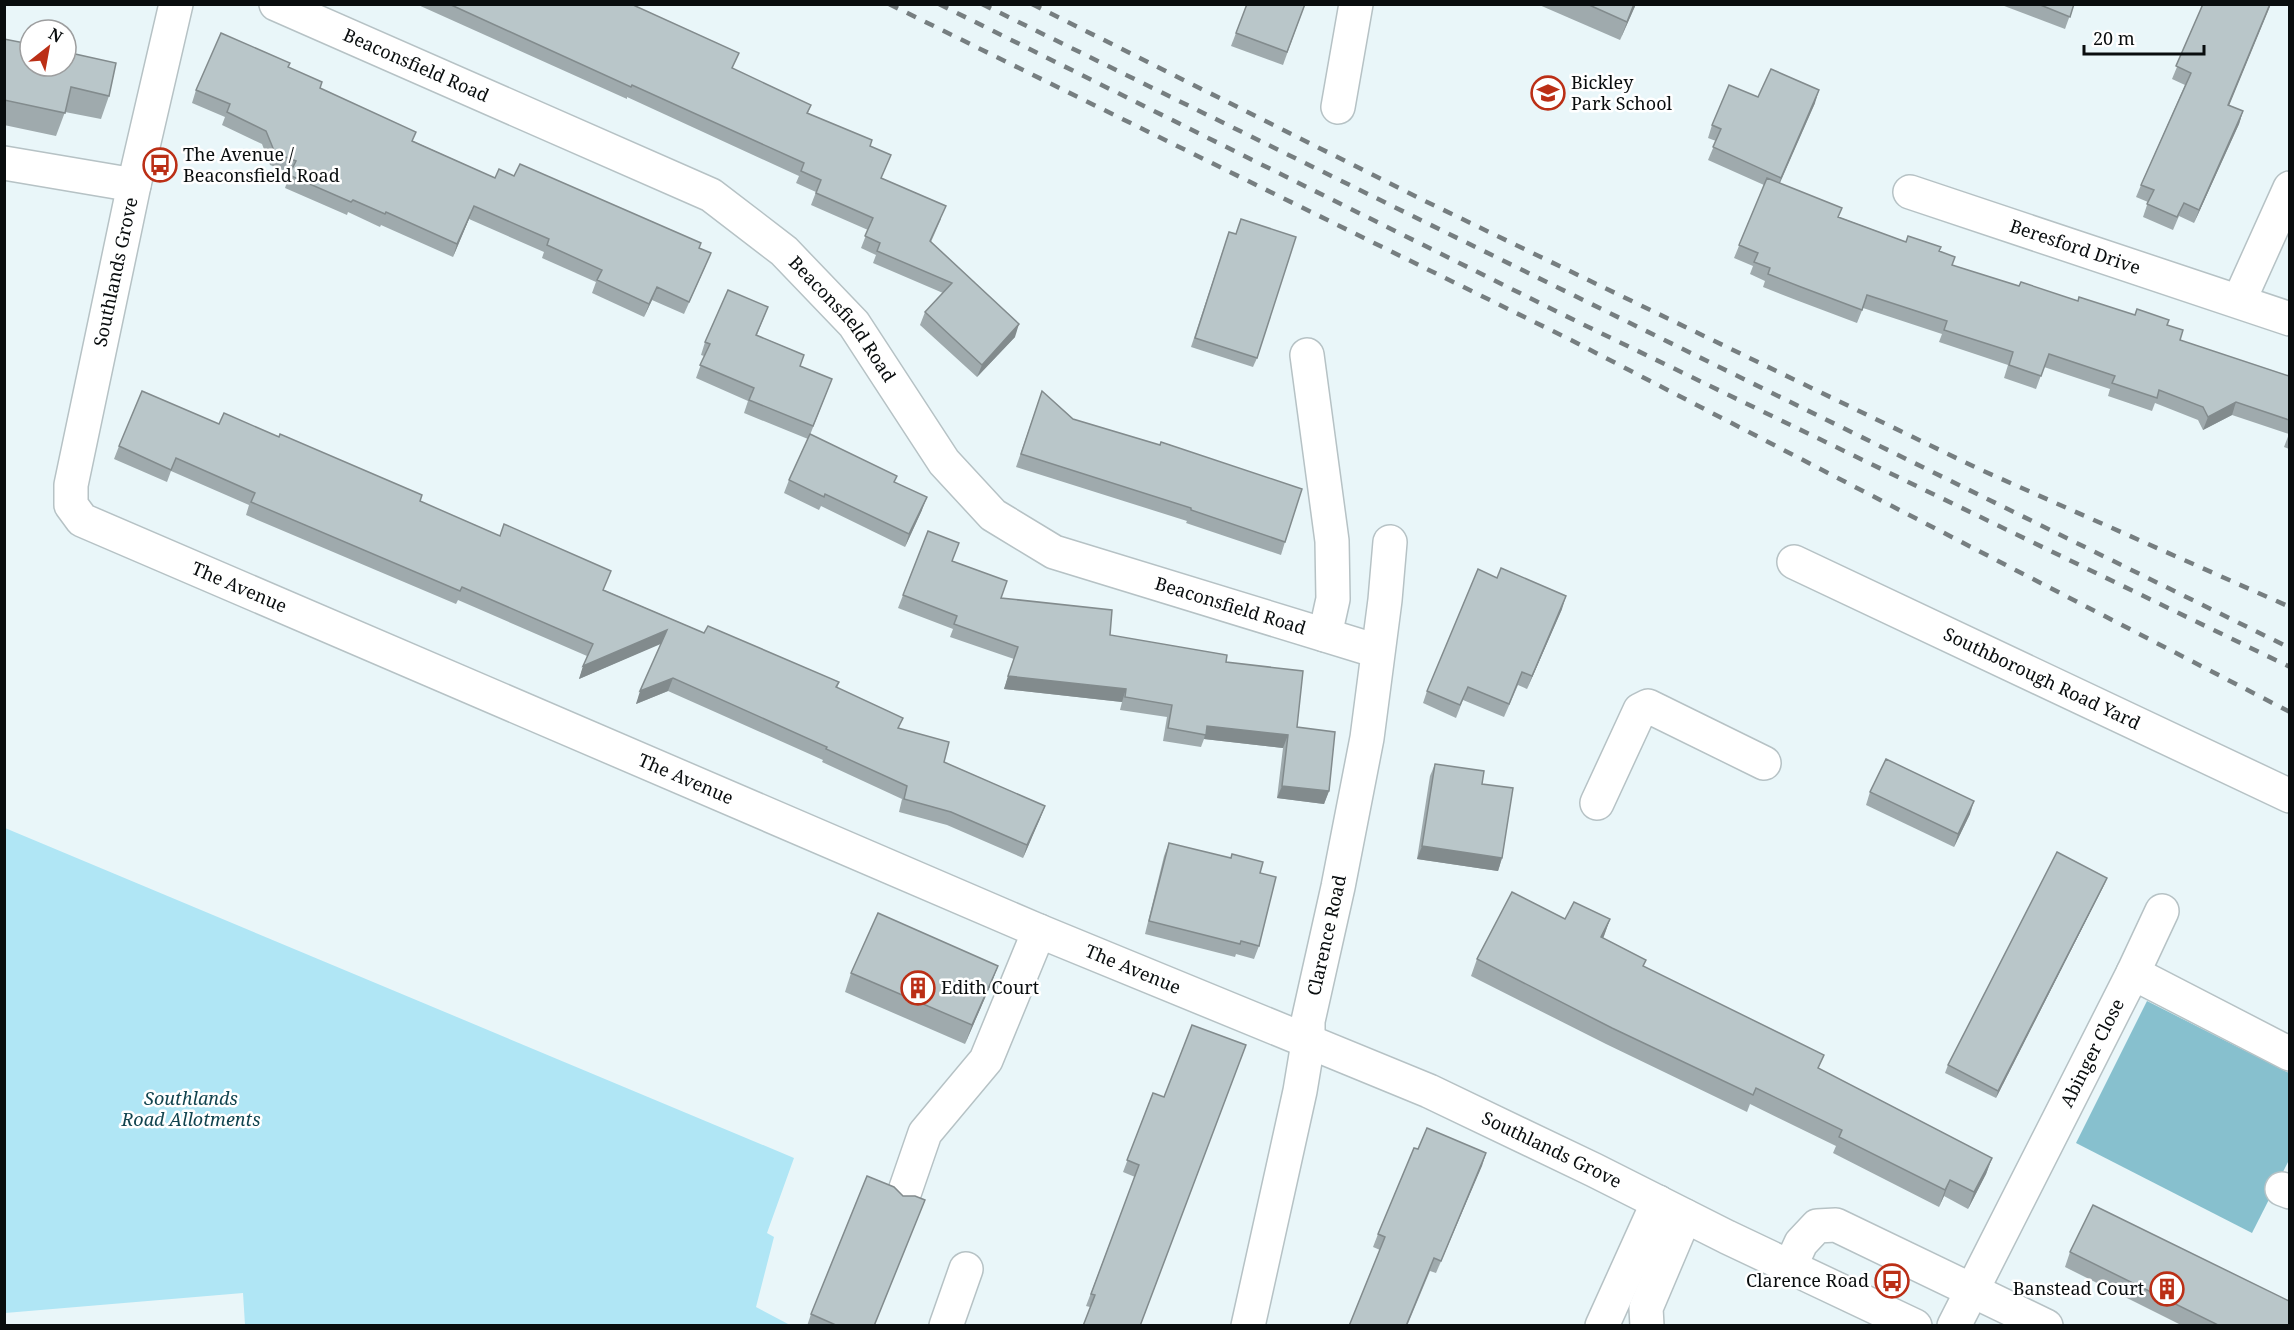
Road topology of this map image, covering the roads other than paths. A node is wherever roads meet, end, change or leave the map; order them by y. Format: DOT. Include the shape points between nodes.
graph roads {
  1 [pos="176,4"];
  2 [pos="276,4"];
  3 [pos="1356,4"];
  4 [pos="1338,107"];
  5 [pos="4,163"];
  6 [pos="134,185"];
  7 [pos="2289,188"];
  8 [pos="1910,192"];
  9 [pos="2239,301"];
  10 [pos="2289,318"];
  11 [pos="1307,355"];
  12 [pos="72,505"];
  13 [pos="1390,542"];
  14 [pos="1794,562"];
  15 [pos="1325,636"];
  16 [pos="1377,651"];
  17 [pos="1764,763"];
  18 [pos="2289,796"];
  19 [pos="1597,803"];
  20 [pos="2162,911"];
  21 [pos="1039,931"];
  22 [pos="2133,973"];
  23 [pos="1308,1043"];
  24 [pos="2289,1054"];
  25 [pos="905,1191"];
  26 [pos="1671,1209"];
  27 [pos="1790,1267"];
  28 [pos="966,1269"];
  29 [pos="1972,1290"];
  30 [pos="946,1326"];
  31 [pos="1248,1326"];
  32 [pos="1602,1326"];
  33 [pos="1647,1326"];
  34 [pos="1916,1326"];
  35 [pos="1954,1326"];
  36 [pos="2046,1326"];
  1 -- 6 [label="street, Southlands Grove"];
  2 -- 15 [label="street, Beaconsfield Road" via="711,195 784,251 854,324 944,462 993,515 1054,552"];
  3 -- 4 [label="street"];
  5 -- 6 [label="street"];
  6 -- 12 [label="street, Southlands Grove" via="71,485"];
  7 -- 9 [label="street"];
  8 -- 9 [label="street, Beresford Drive"];
  9 -- 10 [label="street, Beresford Drive"];
  11 -- 15 [label="street" via="1332,542 1333,599"];
  12 -- 21 [label="street, The Avenue" via="82,520 109,532"];
  13 -- 16 [label="street, Clarence Road"];
  14 -- 18 [label="street, Southborough Road Yard"];
  15 -- 16 [label="street, Beaconsfield Road"];
  16 -- 23 [label="street, Clarence Road" via="1367,738 1308,1021"];
  17 -- 19 [label="street" via="1648,706 1640,710"];
  20 -- 22 [label="street, Abinger Close"];
  21 -- 23 [label="street, The Avenue"];
  21 -- 25 [label="street" via="986,1060 925,1133"];
  22 -- 24 [label="street"];
  22 -- 29 [label="street, Abinger Close"];
  23 -- 26 [label="street, Southlands Grove" via="1429,1091"];
  23 -- 31 [label="street, Clarence Road"];
  26 -- 27 [label="street, Southlands Grove"];
  26 -- 32 [label="street"];
  26 -- 33 [label="street" via="1646,1308"];
  27 -- 29 [label="street" via="1801,1243 1817,1226 1836,1225"];
  27 -- 34 [label="street, Southlands Grove"];
  28 -- 30 [label="street"];
  29 -- 35 [label="street, Abinger Close"];
  29 -- 36 [label="street"];
}
